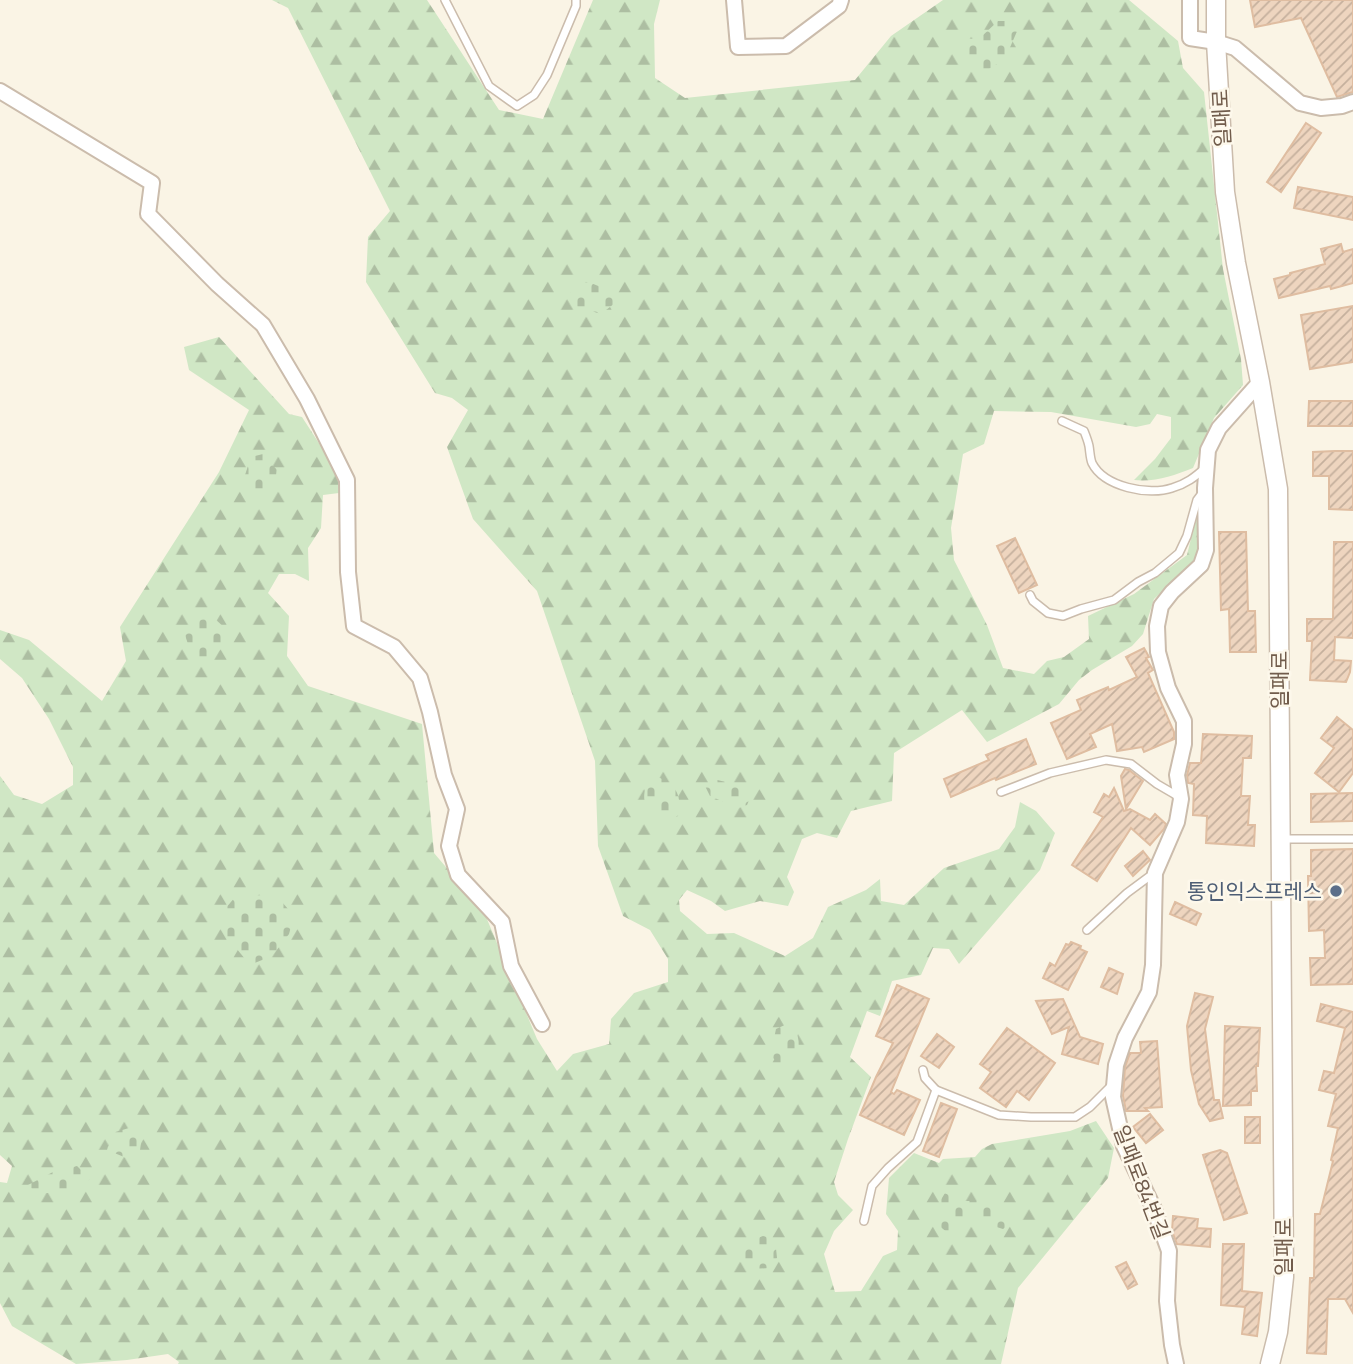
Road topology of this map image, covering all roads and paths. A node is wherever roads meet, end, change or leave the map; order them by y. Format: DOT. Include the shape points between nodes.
graph roads {
  1 [pos="445,0"];
  2 [pos="576,0"];
  3 [pos="734,0"];
  4 [pos="841,0"];
  5 [pos="1190,0"];
  6 [pos="1216,0"];
  7 [pos="1216,42"];
  8 [pos="0,91"];
  9 [pos="1353,102"];
  10 [pos="1260,382"];
  11 [pos="1062,421"];
  12 [pos="1206,468"];
  13 [pos="1205,488"];
  14 [pos="1030,595"];
  15 [pos="1001,792"];
  16 [pos="1181,799"];
  17 [pos="1280,839"];
  18 [pos="1353,839"];
  19 [pos="1155,873"];
  20 [pos="1087,930"];
  21 [pos="542,1024"];
  22 [pos="923,1070"];
  23 [pos="1114,1083"];
  24 [pos="936,1090"];
  25 [pos="864,1221"];
  26 [pos="1176,1364"];
  27 [pos="1270,1364"];
  1 -- 2 [label="lane" via="489,86 517,106 534,95 547,75"];
  3 -- 4 [label="street" via="737,47 786,46"];
  5 -- 7 [label="street" via="1190,38"];
  6 -- 7 [label="street, 일패로"];
  7 -- 9 [label="street" via="1235,48 1300,103 1321,108"];
  7 -- 10 [label="street, 일패로" via="1225,192"];
  8 -- 21 [label="street" via="152,183 148,214 263,325 307,399 347,480 354,626 394,647 420,678 457,809 449,846 458,875 502,922 511,967"];
  10 -- 12 [label="street, 일패로84번길" via="1219,428 1208,450"];
  10 -- 17 [label="street, 일패로" via="1278,489"];
  11 -- 12 [label="lane" via="1084,431 1098,471 1124,487 1169,490"];
  12 -- 13 [label="street, 일패로84번길"];
  13 -- 14 [label="lane" via="1179,553 1114,600 1063,616 1048,613"];
  13 -- 16 [label="street, 일패로84번길" via="1206,550 1200,565 1161,607 1157,625 1161,664 1184,721 1177,775"];
  15 -- 16 [label="lane" via="1050,773 1106,760 1130,764"];
  16 -- 19 [label="street, 일패로84번길" via="1177,822"];
  17 -- 18 [label="lane"];
  17 -- 27 [label="street, 일패로" via="1284,1277"];
  19 -- 20 [label="lane"];
  19 -- 23 [label="street, 일패로84번길" via="1149,992 1125,1038"];
  22 -- 24 [label="lane"];
  23 -- 24 [label="lane" via="1075,1117 999,1115"];
  23 -- 26 [label="street, 일패로84번길" via="1124,1146 1169,1251 1167,1301"];
  24 -- 25 [label="lane" via="917,1142 872,1186"];
}
